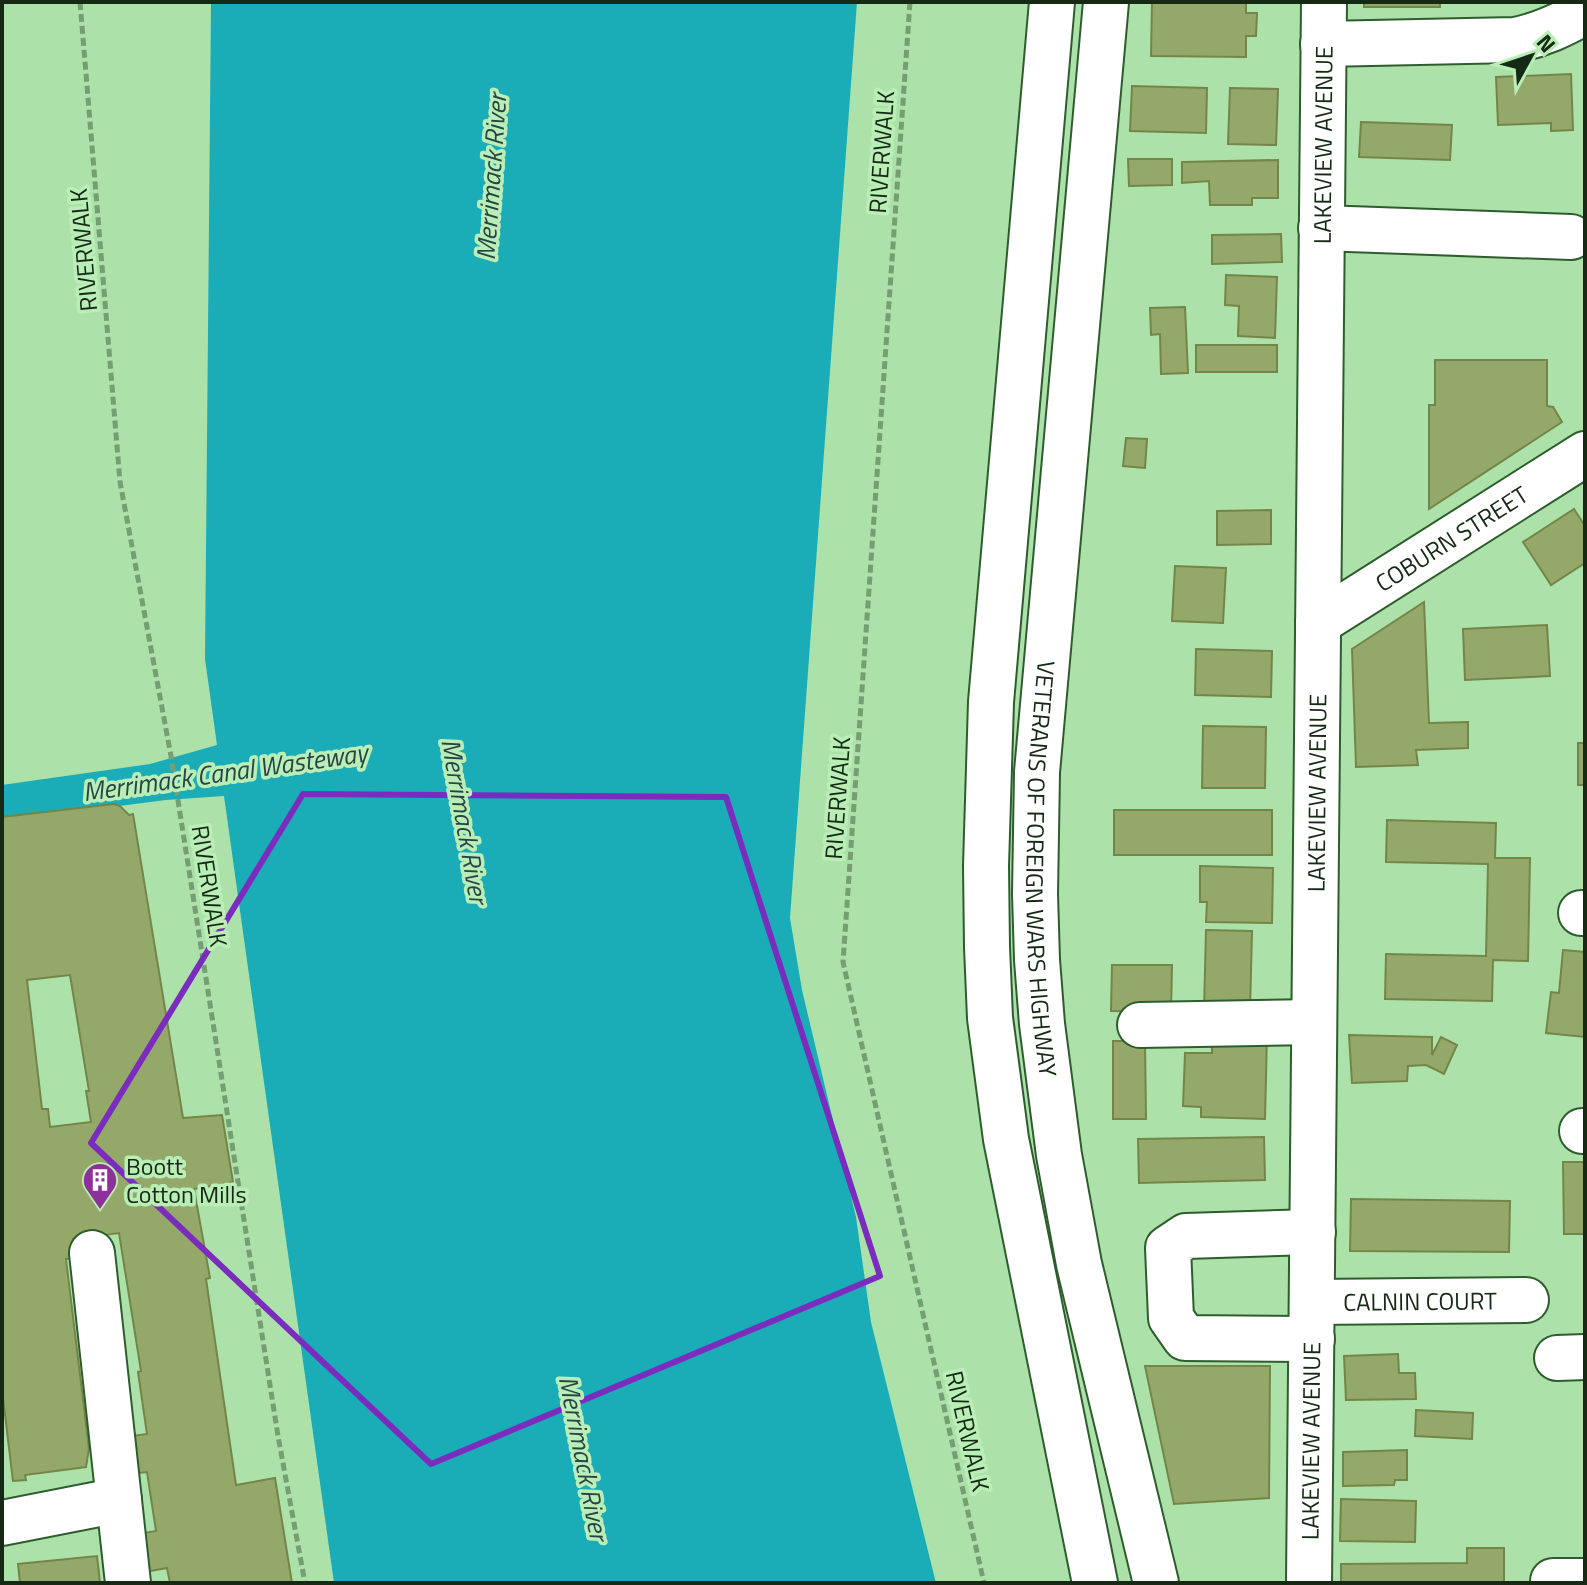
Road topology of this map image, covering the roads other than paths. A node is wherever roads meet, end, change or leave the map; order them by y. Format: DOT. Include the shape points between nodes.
graph roads {
  1 [pos="1052,2"];
  2 [pos="1106,2"];
  3 [pos="1585,12"];
  4 [pos="1323,23"];
  5 [pos="1321,228"];
  6 [pos="1571,237"];
  7 [pos="1585,454"];
  8 [pos="1318,623"];
  9 [pos="1314,1022"];
  10 [pos="1140,1025"];
  11 [pos="1313,1232"];
  12 [pos="92,1253"];
  13 [pos="1526,1300"];
  14 [pos="1312,1320"];
  15 [pos="119,1500"];
  16 [pos="2,1523"];
  17 [pos="128,1583"];
  18 [pos="1095,1583"];
  19 [pos="1156,1583"];
  20 [pos="1309,1583"];
  1 -- 18 [label="main road" via="991,702 987,947 990,1018 1006,1139"];
  2 -- 19 [label="main road, VETERANS OF FOREIGN WARS HIGHWAY" via="1037,772 1035,908 1042,1024 1059,1155 1079,1264"];
  3 -- 4 [label="main road" via="1515,40"];
  4 -- 5 [label="main road, LAKEVIEW AVENUE"];
  5 -- 6 [label="main road"];
  5 -- 8 [label="main road, LAKEVIEW AVENUE"];
  7 -- 8 [label="main road, COBURN STREET"];
  8 -- 9 [label="main road, LAKEVIEW AVENUE"];
  9 -- 10 [label="main road"];
  9 -- 11 [label="main road, LAKEVIEW AVENUE"];
  11 -- 14 [label="main road, LAKEVIEW AVENUE"];
  11 -- 14 [label="main road, CALNIN COURT" via="1186,1236 1168,1248 1171,1318 1185,1338"];
  12 -- 15 [label="main road"];
  13 -- 14 [label="main road, CALNIN COURT"];
  14 -- 20 [label="main road, LAKEVIEW AVENUE"];
  15 -- 16 [label="main road"];
  15 -- 17 [label="main road"];
}
